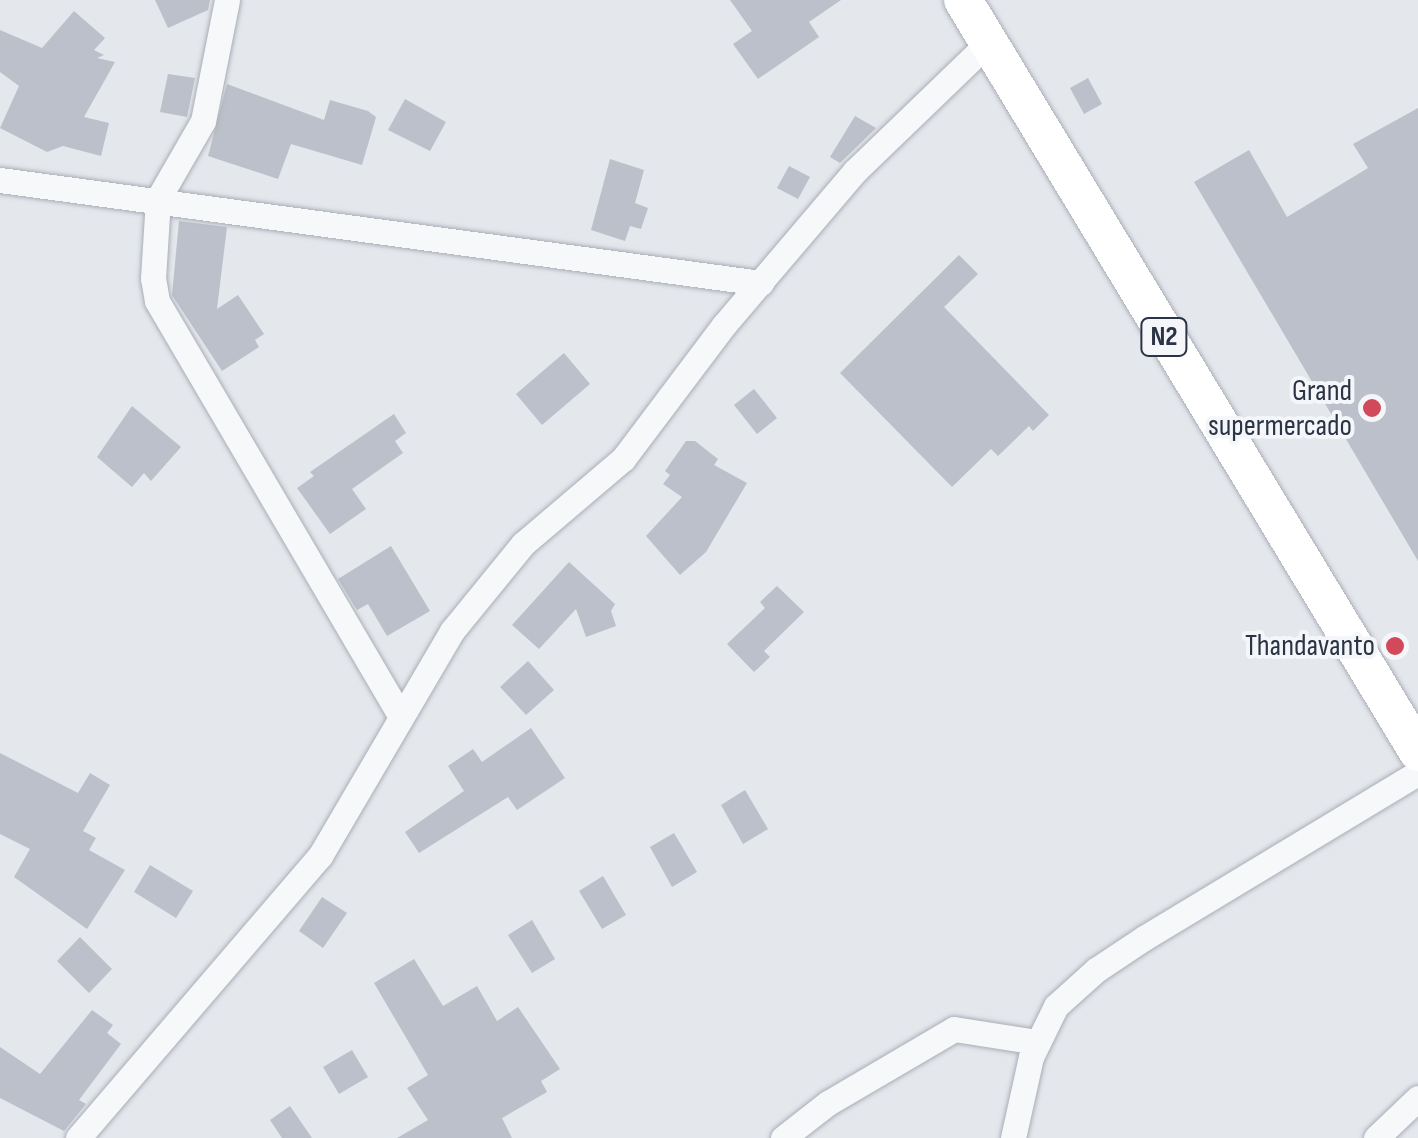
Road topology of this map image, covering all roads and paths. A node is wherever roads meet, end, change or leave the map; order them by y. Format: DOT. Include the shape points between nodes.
graph roads {
  1 [pos="226,0"];
  2 [pos="963,0"];
  3 [pos="989,42"];
  4 [pos="0,180"];
  5 [pos="158,198"];
  6 [pos="761,283"];
  7 [pos="400,716"];
  8 [pos="1418,752"];
  9 [pos="1418,774"];
  10 [pos="1036,1042"];
  11 [pos="1418,1098"];
  12 [pos="78,1138"];
  13 [pos="783,1138"];
  14 [pos="1012,1138"];
  15 [pos="1376,1138"];
  1 -- 5 [label="street" via="203,121"];
  2 -- 3 [label="main road, N2"];
  3 -- 6 [label="street" via="855,171"];
  3 -- 8 [label="main road, N2"];
  4 -- 5 [label="street"];
  5 -- 6 [label="street"];
  5 -- 7 [label="street" via="158,300"];
  6 -- 7 [label="street" via="622,460 523,544 452,631"];
  7 -- 12 [label="street" via="320,856"];
  9 -- 10 [label="street" via="1096,970 1056,1006"];
  10 -- 13 [label="street" via="954,1029 828,1103"];
  10 -- 14 [label="street"];
  11 -- 15 [label="street"];
}
